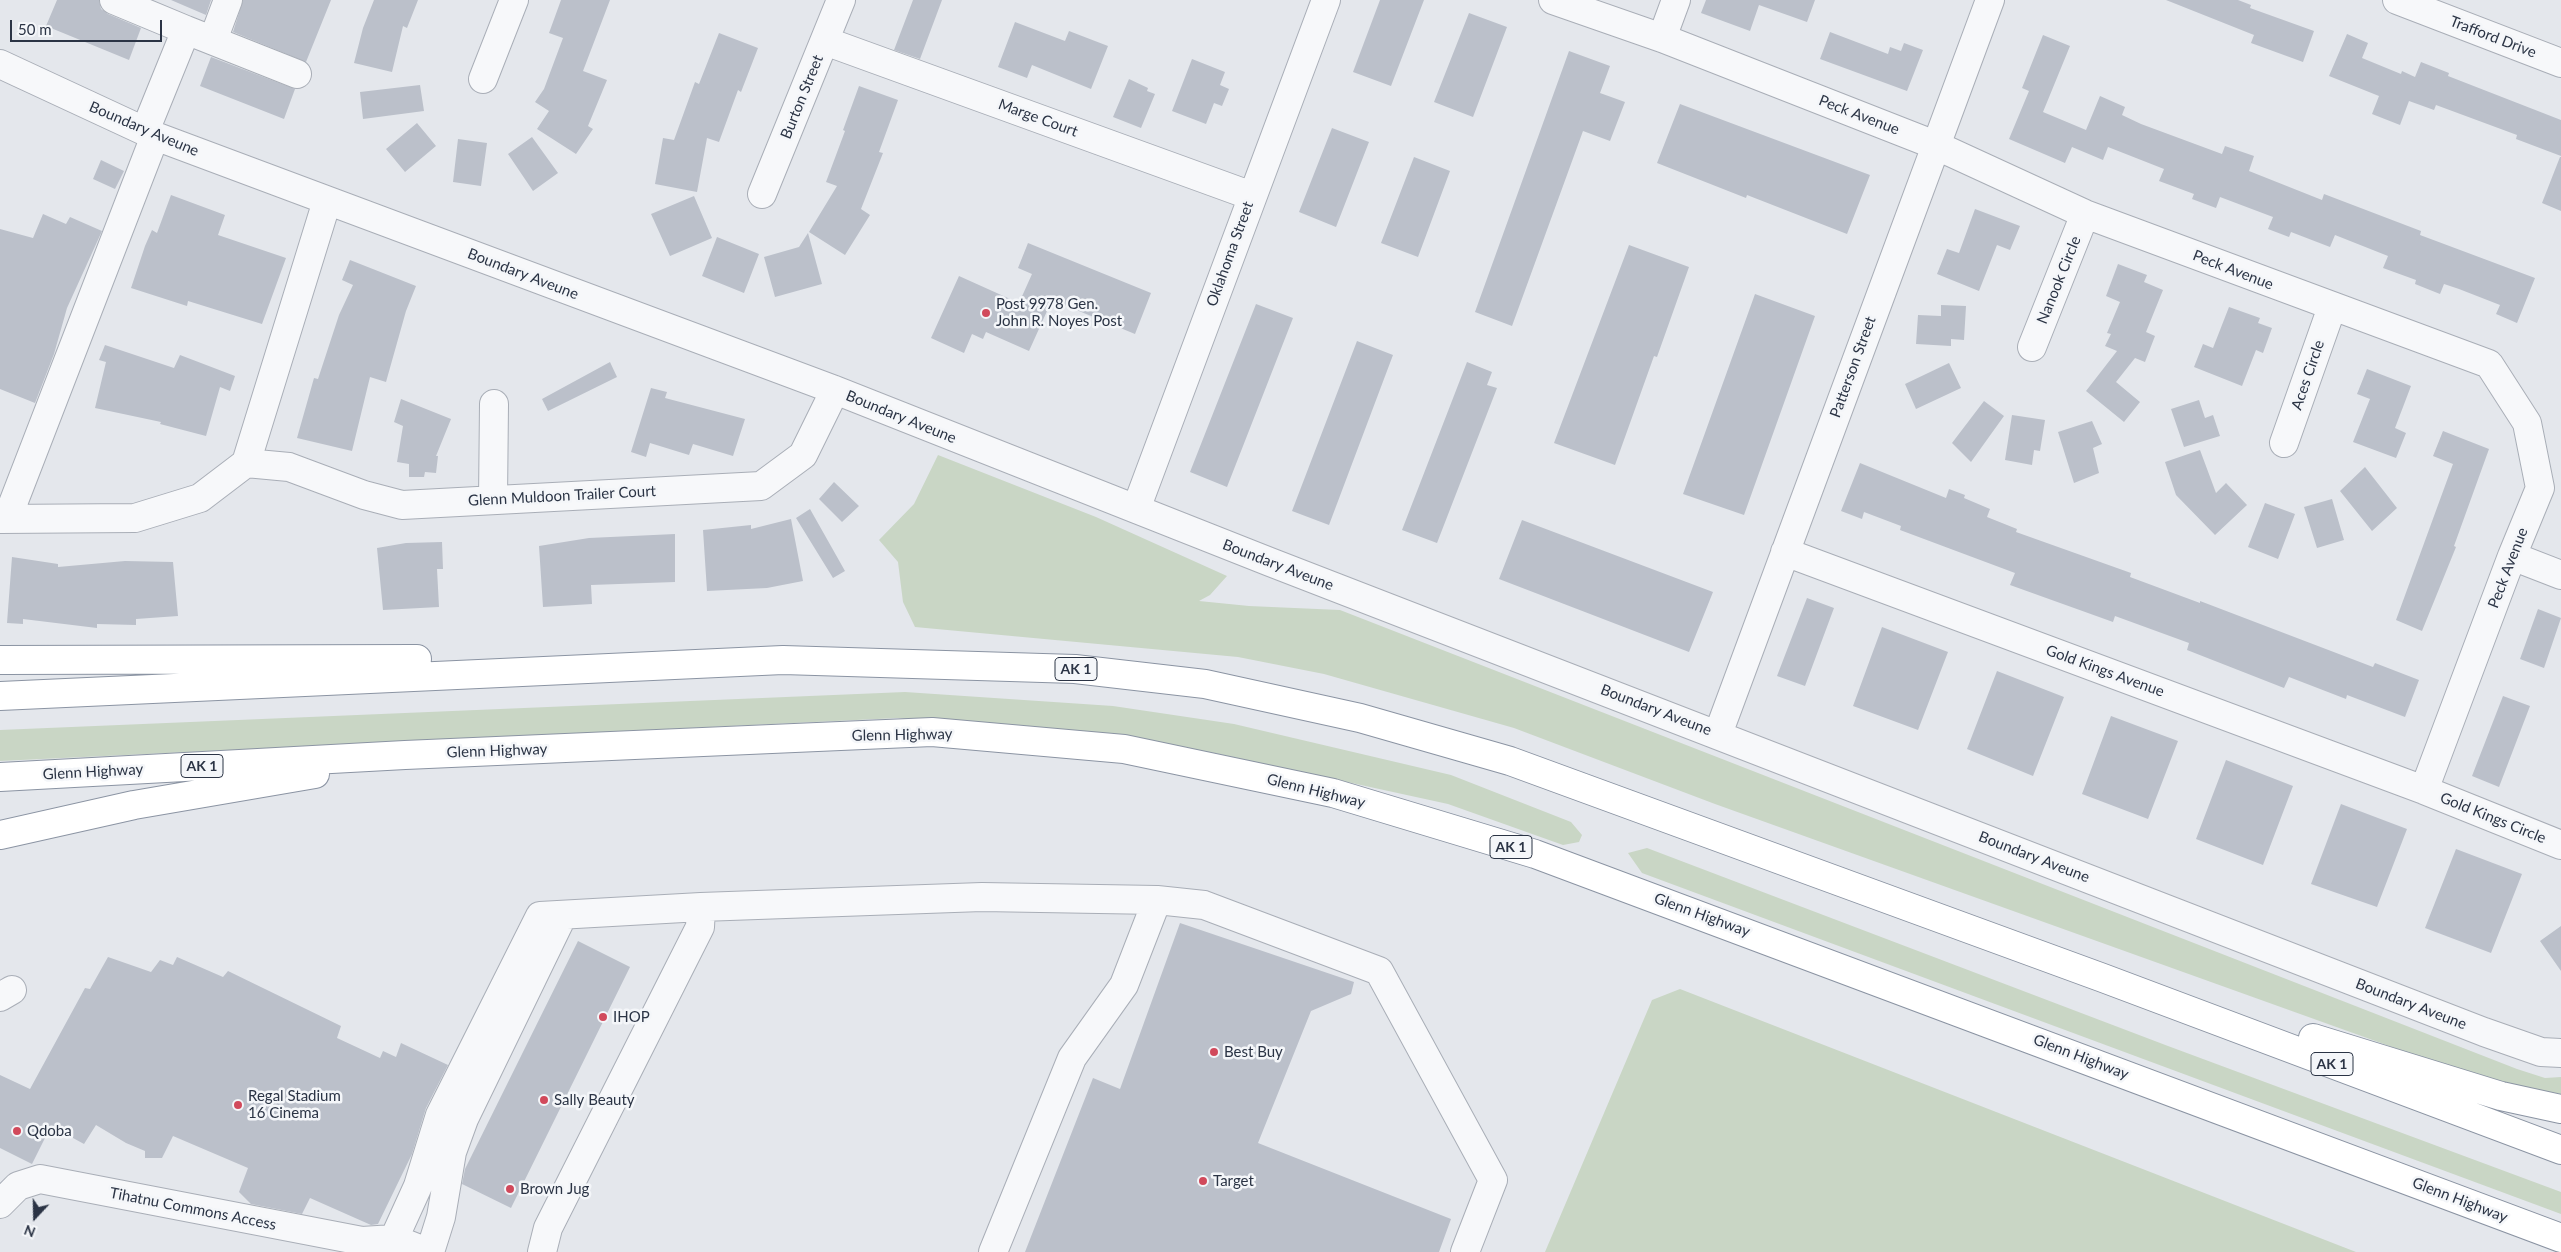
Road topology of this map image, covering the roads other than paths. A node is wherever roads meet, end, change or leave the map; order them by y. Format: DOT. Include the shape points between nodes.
graph roads {
  1 [pos="114,0"];
  2 [pos="228,0"];
  3 [pos="514,0"];
  4 [pos="841,0"];
  5 [pos="1326,0"];
  6 [pos="1553,0"];
  7 [pos="1676,0"];
  8 [pos="1990,0"];
  9 [pos="2397,0"];
  10 [pos="186,30"];
  11 [pos="1662,38"];
  12 [pos="213,40"];
  13 [pos="825,41"];
  14 [pos="2561,63"];
  15 [pos="0,64"];
  16 [pos="297,74"];
  17 [pos="484,79"];
  18 [pos="150,133"];
  19 [pos="1935,145"];
  20 [pos="762,194"];
  21 [pos="1252,196"];
  22 [pos="327,201"];
  23 [pos="2085,214"];
  24 [pos="2332,307"];
  25 [pos="2032,347"];
  26 [pos="835,390"];
  27 [pos="494,404"];
  28 [pos="2284,443"];
  29 [pos="246,463"];
  30 [pos="493,500"];
  31 [pos="1136,510"];
  32 [pos="4,519"];
  33 [pos="1785,552"];
  34 [pos="2512,556"];
  35 [pos="2561,575"];
  36 [pos="0,660"];
  37 [pos="783,660"];
  38 [pos="0,696"];
  39 [pos="1718,734"];
  40 [pos="405,755"];
  41 [pos="0,777"];
  42 [pos="2424,790"];
  43 [pos="0,835"];
  44 [pos="2561,845"];
  45 [pos="1157,900"];
  46 [pos="701,907"];
  47 [pos="2103,978"];
  48 [pos="500,1021"];
  49 [pos="2561,1053"];
  50 [pos="2561,1109"];
  51 [pos="2561,1150"];
  52 [pos="6,1190"];
  53 [pos="2561,1238"];
  54 [pos="391,1246"];
  55 [pos="429,1252"];
  56 [pos="542,1252"];
  57 [pos="993,1252"];
  58 [pos="1465,1252"];
  1 -- 10 [label="street"];
  2 -- 12 [label="street"];
  3 -- 17 [label="street"];
  4 -- 13 [label="street, Burton Street"];
  5 -- 21 [label="street, Oklahoma Street"];
  6 -- 11 [label="street, Peck Avenue"];
  7 -- 11 [label="street"];
  8 -- 19 [label="street, Patterson Street"];
  9 -- 14 [label="street, Trafford Drive"];
  10 -- 12 [label="street"];
  10 -- 18 [label="street"];
  11 -- 19 [label="street, Peck Avenue"];
  12 -- 16 [label="street"];
  13 -- 20 [label="street, Burton Street"];
  13 -- 21 [label="street, Marge Court"];
  15 -- 18 [label="street, Boundary Aveune"];
  18 -- 22 [label="street, Boundary Aveune"];
  18 -- 32 [label="street"];
  19 -- 23 [label="street, Peck Avenue"];
  19 -- 33 [label="street, Patterson Street"];
  21 -- 31 [label="street, Oklahoma Street"];
  22 -- 26 [label="street, Boundary Aveune"];
  22 -- 29 [label="street"];
  23 -- 24 [label="street, Peck Avenue"];
  23 -- 25 [label="street, Nanook Circle"];
  24 -- 28 [label="street, Aces Circle"];
  24 -- 34 [label="street, Peck Avenue" via="2489,364 2527,422 2540,488"];
  26 -- 30 [label="street, Glenn Muldoon Trailer Court" via="803,455 761,486"];
  26 -- 31 [label="street, Boundary Aveune"];
  27 -- 30 [label="street"];
  29 -- 30 [label="street, Glenn Muldoon Trailer Court" via="289,467 364,495 402,504"];
  29 -- 32 [label="street" via="200,498 135,518"];
  31 -- 39 [label="street, Boundary Aveune"];
  33 -- 39 [label="street, Patterson Street"];
  33 -- 42 [label="street, Gold Kings Avenue"];
  34 -- 35 [label="street"];
  34 -- 42 [label="street, Peck Avenue"];
  36 -- 37 [label="highway"];
  37 -- 38 [label="highway, AK 1"];
  37 -- 47 [label="highway, AK 1" via="1075,668 1205,684 1360,718 1510,762"];
  39 -- 49 [label="street, Boundary Aveune" via="2484,1032 2541,1052"];
  40 -- 41 [label="highway, Glenn Highway / AK 1"];
  40 -- 43 [label="highway" via="271,783 134,805"];
  40 -- 53 [label="highway, Glenn Highway / AK 1" via="932,732 1124,749 1333,793 1535,854"];
  42 -- 44 [label="street, Gold Kings Circle"];
  45 -- 46 [label="street" via="982,897"];
  45 -- 57 [label="street" via="1124,985 1072,1058"];
  45 -- 58 [label="street" via="1204,905 1379,971 1493,1180"];
  46 -- 48 [label="street" via="552,916"];
  46 -- 56 [label="street" via="700,927 548,1228"];
  47 -- 50 [label="highway" via="2253,1018 2501,1096"];
  47 -- 51 [label="highway, AK 1"];
  48 -- 54 [label="street" via="440,1115 418,1186"];
  48 -- 55 [label="street" via="452,1152 441,1217"];
  52 -- 54 [label="street, Tihatnu Commons Access" via="40,1180"];
  54 -- 55 [label="street"];
}
